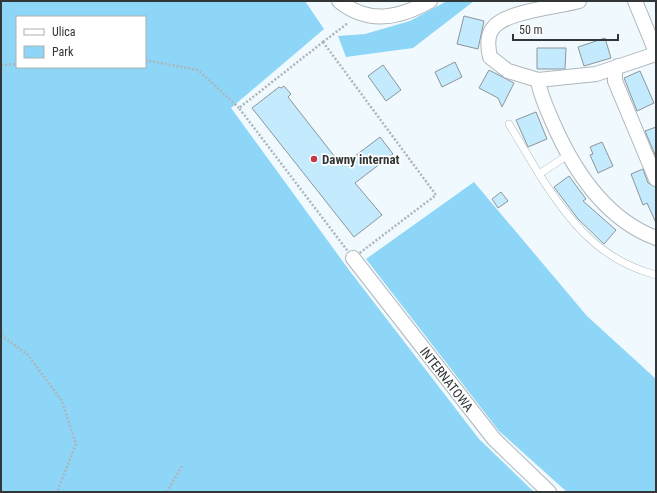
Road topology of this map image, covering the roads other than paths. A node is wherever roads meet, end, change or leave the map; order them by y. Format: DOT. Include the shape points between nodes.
graph roads {
  1 [pos="338,1"];
  2 [pos="430,1"];
  3 [pos="579,1"];
  4 [pos="635,1"];
  5 [pos="656,53"];
  6 [pos="618,66"];
  7 [pos="538,80"];
  8 [pos="509,124"];
  9 [pos="568,155"];
  10 [pos="539,174"];
  11 [pos="656,179"];
  12 [pos="656,238"];
  13 [pos="353,258"];
  14 [pos="656,275"];
  15 [pos="549,492"];
  1 -- 2 [label="street" via="372,17 405,14"];
  3 -- 7 [label="street" via="524,12 497,24 492,29 488,46 490,57 508,71"];
  4 -- 5 [label="street"];
  5 -- 6 [label="street"];
  6 -- 7 [label="street" via="596,74"];
  6 -- 11 [label="street" via="615,81"];
  7 -- 9 [label="street" via="546,107"];
  8 -- 10 [label="lane"];
  9 -- 10 [label="lane"];
  9 -- 12 [label="street" via="603,202 629,226"];
  10 -- 14 [label="lane" via="561,208 589,240 622,263"];
  13 -- 15 [label="street, INTERNATOWA" via="494,439"];
}
